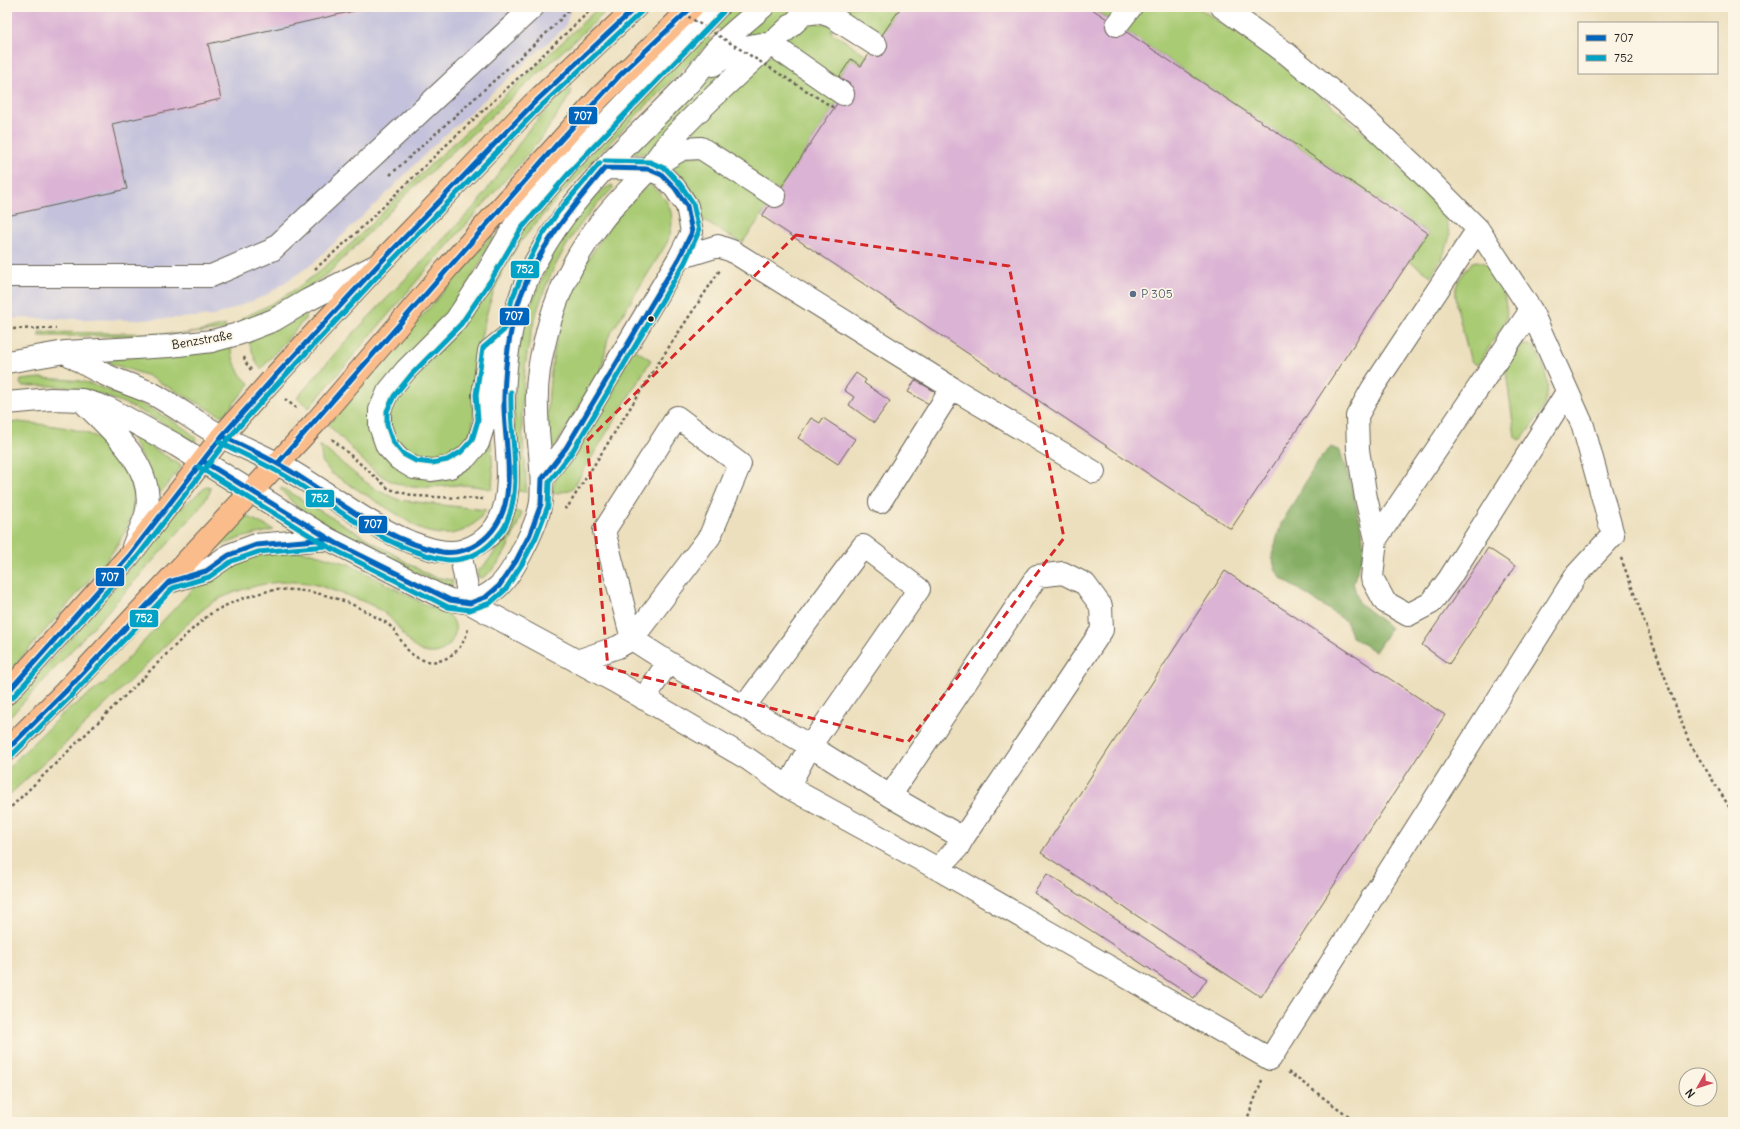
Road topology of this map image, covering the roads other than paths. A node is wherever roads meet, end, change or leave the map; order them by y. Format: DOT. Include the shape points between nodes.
graph roads {
  1 [pos="533,7"];
  2 [pos="636,7"];
  3 [pos="692,7"];
  4 [pos="718,7"];
  5 [pos="763,7"];
  6 [pos="1131,7"];
  7 [pos="1222,7"];
  8 [pos="808,10"];
  9 [pos="1117,26"];
  10 [pos="771,44"];
  11 [pos="876,45"];
  12 [pos="694,78"];
  13 [pos="838,101"];
  14 [pos="605,168"];
  15 [pos="648,169"];
  16 [pos="775,196"];
  17 [pos="1478,229"];
  18 [pos="679,258"];
  19 [pos="380,263"];
  20 [pos="7,276"];
  21 [pos="1531,310"];
  22 [pos="510,334"];
  23 [pos="65,352"];
  24 [pos="7,362"];
  25 [pos="952,388"];
  26 [pos="1567,392"];
  27 [pos="82,400"];
  28 [pos="7,403"];
  29 [pos="222,436"];
  30 [pos="203,462"];
  31 [pos="278,463"];
  32 [pos="1094,472"];
  33 [pos="542,479"];
  34 [pos="251,492"];
  35 [pos="880,502"];
  36 [pos="328,539"];
  37 [pos="1376,539"];
  38 [pos="460,552"];
  39 [pos="129,556"];
  40 [pos="169,582"];
  41 [pos="470,603"];
  42 [pos="632,639"];
  43 [pos="577,661"];
  44 [pos="668,662"];
  45 [pos="7,693"];
  46 [pos="644,699"];
  47 [pos="744,707"];
  48 [pos="810,746"];
  49 [pos="7,750"];
  50 [pos="788,787"];
  51 [pos="890,796"];
  52 [pos="963,838"];
  53 [pos="938,869"];
  1 -- 20 [label="street" via="272,250 211,276"];
  2 -- 19 [label="main road" via="533,104"];
  3 -- 31 [label="main road" via="600,97"];
  4 -- 22 [label="street" via="566,166 515,225 456,320 406,370 388,392 380,410 380,426 387,446 399,458 414,468 432,470 450,467 466,457 478,443 485,421 483,395 489,351"];
  5 -- 12 [label="street" via="718,47"];
  6 -- 9 [label="street"];
  7 -- 17 [label="street" via="1286,53 1362,116"];
  8 -- 10 [label="street"];
  8 -- 11 [label="street" via="831,16"];
  10 -- 12 [label="street" via="757,44 736,50"];
  10 -- 13 [label="street"];
  10 -- 15 [label="street" via="675,136"];
  12 -- 14 [label="street"];
  14 -- 15 [label="street"];
  14 -- 22 [label="street" via="563,217 547,241 521,295"];
  15 -- 16 [label="street" via="682,149 701,148"];
  15 -- 18 [label="street" via="662,175 676,188 687,206 692,232"];
  15 -- 33 [label="street" via="603,218 580,252 553,310 538,375 536,407"];
  17 -- 21 [label="street"];
  17 -- 37 [label="street" via="1372,389 1357,416 1358,450"];
  18 -- 25 [label="street" via="718,246 732,251"];
  18 -- 33 [label="street" via="566,448"];
  19 -- 23 [label="street, Benzstraße" via="274,320 238,334 212,341 170,346"];
  19 -- 29 [label="main road"];
  21 -- 26 [label="street"];
  21 -- 37 [label="street"];
  22 -- 38 [label="street" via="504,399 508,475 506,500 499,522 485,540"];
  23 -- 24 [label="street, Benzstraße"];
  23 -- 29 [label="street" via="104,374 153,394"];
  25 -- 32 [label="street"];
  25 -- 35 [label="street"];
  26 -- 37 [label="street" via="1449,579 1431,603 1408,615 1385,602 1372,578"];
  26 -- 53 [label="street" via="1583,426 1613,534 1577,574 1560,600 1270,1059"];
  27 -- 28 [label="street" via="51,399"];
  27 -- 30 [label="street" via="108,408"];
  27 -- 39 [label="street" via="123,442 142,470 148,498 147,511"];
  29 -- 30 [label="main road"];
  29 -- 31 [label="street"];
  30 -- 34 [label="street"];
  30 -- 39 [label="main road"];
  31 -- 34 [label="main road"];
  31 -- 38 [label="street" via="354,513 410,542 444,552"];
  33 -- 41 [label="street" via="540,504 530,534 516,561 499,586 486,597"];
  34 -- 36 [label="street"];
  34 -- 40 [label="main road"];
  36 -- 40 [label="street" via="256,545 229,555 206,571"];
  36 -- 41 [label="street" via="434,593 450,600"];
  38 -- 41 [label="street"];
  39 -- 45 [label="main road"];
  40 -- 49 [label="main road"];
  41 -- 43 [label="street"];
  42 -- 42 [label="street" via="710,536 740,464 677,417 604,531"];
  42 -- 43 [label="street" via="618,647"];
  42 -- 44 [label="street"];
  43 -- 46 [label="street"];
  44 -- 46 [label="street"];
  44 -- 47 [label="street"];
  46 -- 50 [label="street" via="748,760"];
  47 -- 48 [label="street"];
  47 -- 48 [label="street" via="863,546 919,589"];
  48 -- 50 [label="street"];
  48 -- 51 [label="street"];
  50 -- 53 [label="street"];
  51 -- 52 [label="street"];
  51 -- 52 [label="street" via="1037,576 1063,573 1085,584 1101,606 1102,630"];
  52 -- 53 [label="street"];
}
